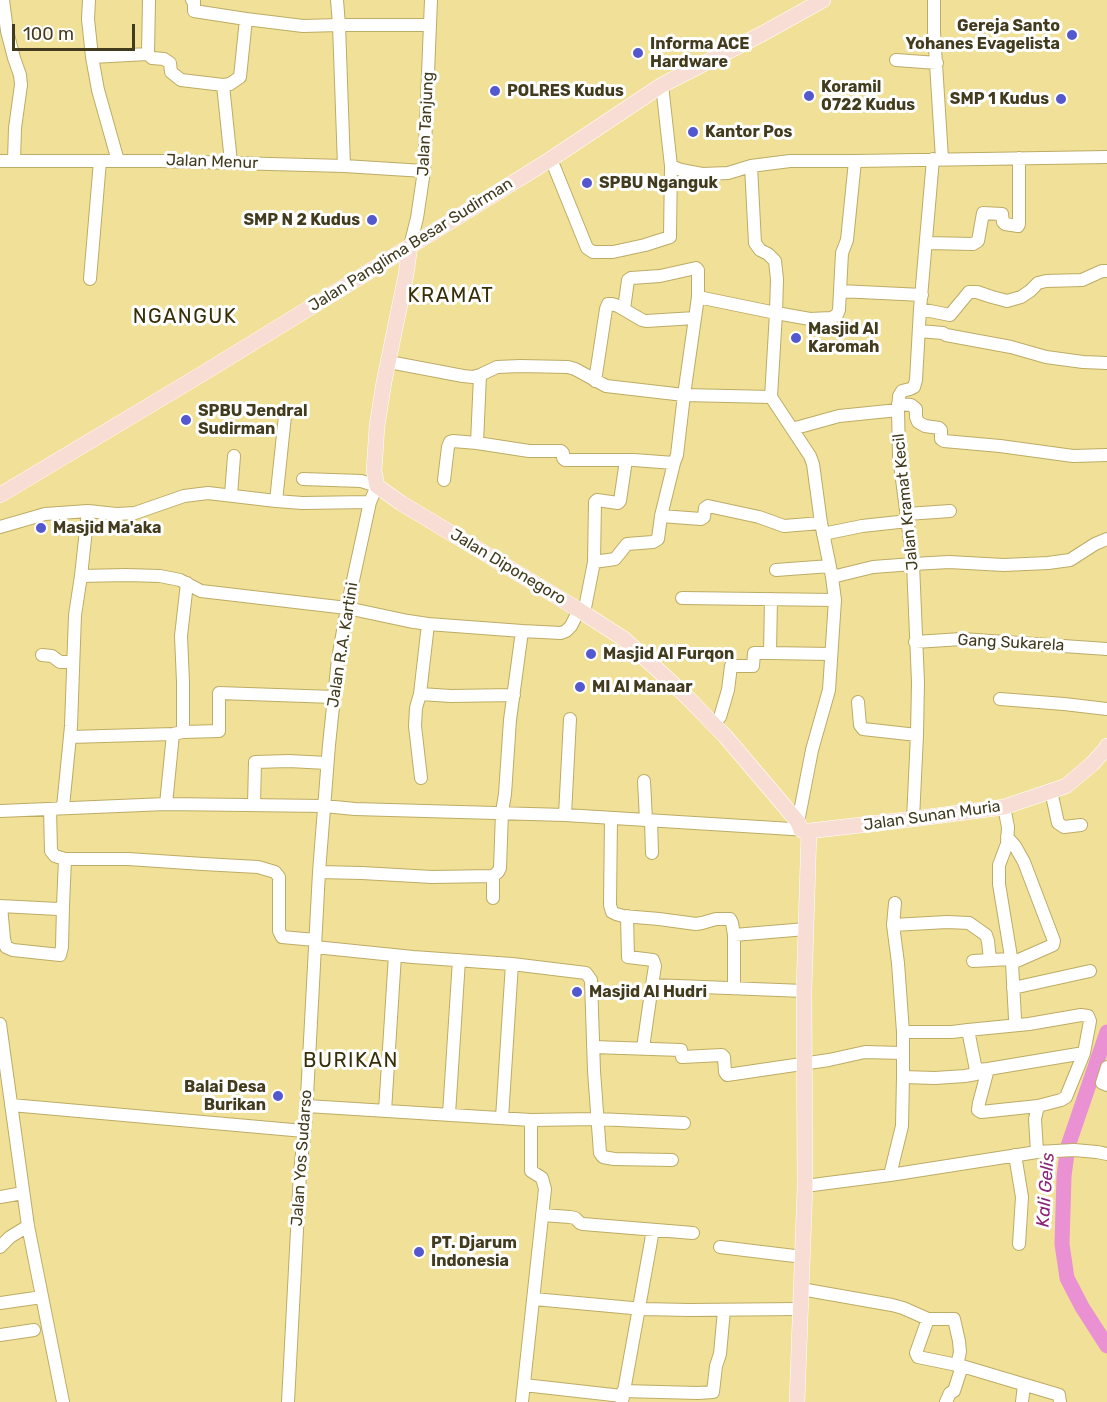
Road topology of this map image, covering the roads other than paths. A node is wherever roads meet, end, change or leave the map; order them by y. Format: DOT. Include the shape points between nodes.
graph roads {
  1 [pos="3,0"];
  2 [pos="89,0"];
  3 [pos="149,0"];
  4 [pos="192,0"];
  5 [pos="336,0"];
  6 [pos="432,0"];
  7 [pos="823,0"];
  8 [pos="934,0"];
  9 [pos="246,19"];
  10 [pos="339,25"];
  11 [pos="430,25"];
  12 [pos="148,54"];
  13 [pos="92,57"];
  14 [pos="896,60"];
  15 [pos="937,63"];
  16 [pos="662,84"];
  17 [pos="223,85"];
  18 [pos="1107,157"];
  19 [pos="1019,158"];
  20 [pos="551,159"];
  21 [pos="938,159"];
  22 [pos="0,161"];
  23 [pos="14,161"];
  24 [pos="100,161"];
  25 [pos="118,161"];
  26 [pos="855,161"];
  27 [pos="231,162"];
  28 [pos="344,166"];
  29 [pos="671,166"];
  30 [pos="751,166"];
  31 [pos="424,171"];
  32 [pos="927,243"];
  33 [pos="410,246"];
  34 [pos="1107,271"];
  35 [pos="90,279"];
  36 [pos="840,291"];
  37 [pos="922,295"];
  38 [pos="698,297"];
  39 [pos="624,309"];
  40 [pos="920,309"];
  41 [pos="776,313"];
  42 [pos="695,318"];
  43 [pos="919,331"];
  44 [pos="389,362"];
  45 [pos="1107,363"];
  46 [pos="480,375"];
  47 [pos="595,381"];
  48 [pos="684,395"];
  49 [pos="771,397"];
  50 [pos="898,407"];
  51 [pos="285,416"];
  52 [pos="792,429"];
  53 [pos="477,443"];
  54 [pos="1107,455"];
  55 [pos="234,456"];
  56 [pos="626,460"];
  57 [pos="674,463"];
  58 [pos="303,479"];
  59 [pos="444,480"];
  60 [pos="377,486"];
  61 [pos="0,495"];
  62 [pos="231,495"];
  63 [pos="276,501"];
  64 [pos="370,502"];
  65 [pos="88,511"];
  66 [pos="950,511"];
  67 [pos="661,516"];
  68 [pos="907,518"];
  69 [pos="0,526"];
  70 [pos="822,529"];
  71 [pos="1107,539"];
  72 [pos="594,562"];
  73 [pos="913,564"];
  74 [pos="776,570"];
  75 [pos="831,572"];
  76 [pos="81,576"];
  77 [pos="187,583"];
  78 [pos="682,598"];
  79 [pos="771,599"];
  80 [pos="835,600"];
  81 [pos="347,608"];
  82 [pos="582,611"];
  83 [pos="428,624"];
  84 [pos="522,631"];
  85 [pos="915,642"];
  86 [pos="1107,649"];
  87 [pos="770,653"];
  88 [pos="831,654"];
  89 [pos="42,655"];
  90 [pos="72,662"];
  91 [pos="420,694"];
  92 [pos="514,695"];
  93 [pos="334,697"];
  94 [pos="1000,699"];
  95 [pos="858,702"];
  96 [pos="1107,709"];
  97 [pos="570,719"];
  98 [pos="713,724"];
  99 [pos="178,733"];
  100 [pos="917,735"];
  101 [pos="70,737"];
  102 [pos="1106,749"];
  103 [pos="327,763"];
  104 [pos="421,778"];
  105 [pos="644,782"];
  106 [pos="1051,791"];
  107 [pos="166,804"];
  108 [pos="254,805"];
  109 [pos="324,806"];
  110 [pos="1004,807"];
  111 [pos="56,808"];
  112 [pos="0,811"];
  113 [pos="502,812"];
  114 [pos="565,815"];
  115 [pos="611,818"];
  116 [pos="913,819"];
  117 [pos="648,820"];
  118 [pos="1081,825"];
  119 [pos="803,827"];
  120 [pos="1007,837"];
  121 [pos="652,853"];
  122 [pos="65,859"];
  123 [pos="319,872"];
  124 [pos="493,876"];
  125 [pos="493,898"];
  126 [pos="895,903"];
  127 [pos="0,906"];
  128 [pos="63,906"];
  129 [pos="627,916"];
  130 [pos="893,925"];
  131 [pos="806,929"];
  132 [pos="734,935"];
  133 [pos="315,944"];
  134 [pos="395,955"];
  135 [pos="459,960"];
  136 [pos="990,960"];
  137 [pos="973,961"];
  138 [pos="1012,961"];
  139 [pos="512,964"];
  140 [pos="1090,971"];
  141 [pos="652,985"];
  142 [pos="734,988"];
  143 [pos="1013,988"];
  144 [pos="804,991"];
  145 [pos="0,1024"];
  146 [pos="1017,1025"];
  147 [pos="968,1030"];
  148 [pos="903,1032"];
  149 [pos="1,1043"];
  150 [pos="593,1047"];
  151 [pos="642,1048"];
  152 [pos="902,1053"];
  153 [pos="1084,1053"];
  154 [pos="805,1063"];
  155 [pos="1107,1067"];
  156 [pos="982,1070"];
  157 [pos="903,1077"];
  158 [pos="1107,1085"];
  159 [pos="11,1105"];
  160 [pos="307,1106"];
  161 [pos="1038,1106"];
  162 [pos="385,1111"];
  163 [pos="449,1114"];
  164 [pos="502,1118"];
  165 [pos="597,1119"];
  166 [pos="531,1120"];
  167 [pos="684,1123"];
  168 [pos="304,1131"];
  169 [pos="1037,1152"];
  170 [pos="1107,1154"];
  171 [pos="1015,1155"];
  172 [pos="672,1160"];
  173 [pos="890,1175"];
  174 [pos="805,1186"];
  175 [pos="23,1193"];
  176 [pos="0,1197"];
  177 [pos="542,1215"];
  178 [pos="28,1226"];
  179 [pos="653,1230"];
  180 [pos="693,1233"];
  181 [pos="1018,1244"];
  182 [pos="0,1247"];
  183 [pos="720,1247"];
  184 [pos="803,1257"];
  185 [pos="801,1289"];
  186 [pos="42,1297"];
  187 [pos="534,1299"];
  188 [pos="0,1303"];
  189 [pos="639,1309"];
  190 [pos="800,1309"];
  191 [pos="724,1310"];
  192 [pos="928,1319"];
  193 [pos="34,1330"];
  194 [pos="0,1335"];
  195 [pos="959,1365"];
  196 [pos="524,1385"];
  197 [pos="1024,1385"];
  198 [pos="622,1396"];
  199 [pos="582,1397"];
  200 [pos="63,1402"];
  201 [pos="288,1402"];
  202 [pos="522,1402"];
  203 [pos="797,1402"];
  204 [pos="946,1402"];
  205 [pos="1022,1402"];
  206 [pos="1060,1402"];
  1 -- 23 [label="street" via="21,85"];
  2 -- 13 [label="street"];
  3 -- 12 [label="street"];
  4 -- 9 [label="street" via="194,11"];
  5 -- 10 [label="street"];
  6 -- 11 [label="street, Jalan Tanjung"];
  7 -- 16 [label="main road, Jalan Panglima Besar Sudirman"];
  8 -- 15 [label="street"];
  9 -- 10 [label="street" via="303,26"];
  9 -- 17 [label="street" via="240,77"];
  10 -- 11 [label="street"];
  10 -- 28 [label="street"];
  11 -- 31 [label="street, Jalan Tanjung"];
  12 -- 13 [label="street"];
  12 -- 17 [label="street" via="164,58 170,63 171,72 181,80"];
  13 -- 25 [label="street"];
  14 -- 15 [label="street"];
  15 -- 21 [label="street"];
  16 -- 20 [label="main road, Jalan Panglima Besar Sudirman"];
  16 -- 29 [label="street"];
  17 -- 27 [label="street"];
  18 -- 19 [label="street"];
  19 -- 21 [label="street"];
  19 -- 32 [label="street" via="1018,226 1005,224 1002,214 983,213 978,241 973,244"];
  20 -- 29 [label="street" via="586,248 593,252 613,252 670,237"];
  20 -- 33 [label="main road, Jalan Panglima Besar Sudirman"];
  21 -- 26 [label="street"];
  21 -- 32 [label="street"];
  22 -- 23 [label="street, Jalan Menur"];
  23 -- 24 [label="street, Jalan Menur"];
  24 -- 25 [label="street, Jalan Menur"];
  24 -- 35 [label="street"];
  25 -- 27 [label="street, Jalan Menur"];
  26 -- 30 [label="street"];
  26 -- 36 [label="street"];
  27 -- 28 [label="street, Jalan Menur"];
  28 -- 31 [label="street, Jalan Menur"];
  29 -- 30 [label="street" via="702,174"];
  30 -- 41 [label="street" via="755,243 775,261"];
  31 -- 33 [label="street, Jalan Tanjung"];
  32 -- 37 [label="street"];
  33 -- 44 [label="main road"];
  33 -- 61 [label="main road, Jalan Panglima Besar Sudirman"];
  34 -- 40 [label="street" via="1082,280 1038,283 1021,297 1007,301 969,292 950,315"];
  36 -- 37 [label="street"];
  36 -- 41 [label="street" via="839,310 831,318"];
  37 -- 40 [label="street"];
  38 -- 39 [label="street" via="696,268 631,278"];
  38 -- 41 [label="street"];
  38 -- 42 [label="street"];
  39 -- 42 [label="street" via="646,321"];
  39 -- 47 [label="street" via="606,306"];
  40 -- 43 [label="street"];
  41 -- 49 [label="street"];
  42 -- 48 [label="street"];
  43 -- 45 [label="street" via="1046,357"];
  43 -- 50 [label="street" via="916,380 914,387 902,392"];
  44 -- 46 [label="street" via="463,376"];
  44 -- 60 [label="main road" via="375,448"];
  46 -- 47 [label="street" via="497,367 568,367"];
  46 -- 53 [label="street"];
  47 -- 48 [label="street" via="606,386"];
  48 -- 49 [label="street"];
  48 -- 57 [label="street"];
  49 -- 52 [label="street"];
  50 -- 52 [label="street" via="839,416"];
  50 -- 54 [label="street" via="910,405 916,409 918,422 939,428 944,441 1074,456"];
  50 -- 68 [label="street, Jalan Kramat Kecil"];
  51 -- 63 [label="street"];
  52 -- 70 [label="street" via="813,464"];
  53 -- 56 [label="street" via="561,452 565,460"];
  53 -- 59 [label="street" via="450,442"];
  55 -- 62 [label="street"];
  56 -- 57 [label="street"];
  56 -- 72 [label="street" via="620,501 595,502"];
  57 -- 67 [label="street"];
  58 -- 60 [label="street" via="362,481"];
  60 -- 64 [label="street, Jalan R.A. Kartini"];
  60 -- 82 [label="main road, Jalan Diponegoro"];
  62 -- 63 [label="street"];
  62 -- 65 [label="street" via="184,496 135,513"];
  63 -- 64 [label="street"];
  64 -- 81 [label="street, Jalan R.A. Kartini"];
  65 -- 69 [label="street" via="45,514"];
  65 -- 76 [label="street"];
  66 -- 68 [label="street"];
  67 -- 70 [label="street" via="701,519 708,506 784,526"];
  67 -- 72 [label="street" via="658,539 627,544 615,559"];
  68 -- 70 [label="street"];
  68 -- 73 [label="street, Jalan Kramat Kecil"];
  70 -- 75 [label="street"];
  71 -- 73 [label="street" via="1070,560 1048,563"];
  72 -- 82 [label="street"];
  73 -- 75 [label="street"];
  73 -- 85 [label="street, Jalan Kramat Kecil"];
  74 -- 75 [label="street"];
  75 -- 80 [label="street"];
  76 -- 77 [label="street" via="160,576"];
  76 -- 90 [label="street"];
  77 -- 81 [label="street" via="201,591"];
  77 -- 99 [label="street"];
  78 -- 79 [label="street"];
  79 -- 80 [label="street"];
  79 -- 87 [label="street"];
  80 -- 88 [label="street"];
  81 -- 83 [label="street"];
  81 -- 93 [label="street, Jalan R.A. Kartini"];
  82 -- 84 [label="street" via="561,633"];
  82 -- 98 [label="main road, Jalan Diponegoro" via="624,639"];
  83 -- 84 [label="street"];
  83 -- 91 [label="street"];
  84 -- 92 [label="street"];
  85 -- 86 [label="street, Gang Sukarela" via="962,639"];
  85 -- 100 [label="street, Jalan Kramat Kecil"];
  87 -- 88 [label="street"];
  87 -- 98 [label="street" via="754,653 753,666 731,666 720,717"];
  88 -- 119 [label="street" via="829,690 812,750"];
  89 -- 90 [label="street"];
  90 -- 101 [label="street"];
  91 -- 92 [label="street"];
  91 -- 104 [label="street" via="415,726"];
  92 -- 113 [label="street"];
  93 -- 99 [label="street" via="219,693 219,731"];
  93 -- 103 [label="street, Jalan R.A. Kartini"];
  94 -- 96 [label="street"];
  95 -- 100 [label="street" via="863,729"];
  97 -- 114 [label="street"];
  98 -- 119 [label="main road, Jalan Diponegoro"];
  99 -- 101 [label="street"];
  99 -- 107 [label="street"];
  100 -- 116 [label="street, Jalan Kramat Kecil"];
  101 -- 111 [label="street"];
  102 -- 106 [label="main road, Jalan Sunan Muria" via="1066,786"];
  103 -- 108 [label="street" via="255,762"];
  103 -- 109 [label="street, Jalan R.A. Kartini"];
  105 -- 117 [label="street"];
  106 -- 110 [label="main road, Jalan Sunan Muria"];
  106 -- 118 [label="street" via="1058,823 1064,827"];
  107 -- 108 [label="street"];
  107 -- 111 [label="street"];
  108 -- 109 [label="street"];
  109 -- 113 [label="street"];
  109 -- 123 [label="street, Jalan Yos Sudarso"];
  110 -- 116 [label="main road, Jalan Sunan Muria"];
  110 -- 120 [label="street"];
  111 -- 112 [label="street"];
  111 -- 122 [label="street" via="51,850"];
  113 -- 114 [label="street"];
  113 -- 124 [label="street" via="500,868"];
  114 -- 115 [label="street"];
  115 -- 117 [label="street"];
  115 -- 129 [label="street" via="611,909"];
  116 -- 119 [label="main road, Jalan Sunan Muria"];
  117 -- 119 [label="street"];
  117 -- 121 [label="street"];
  119 -- 131 [label="main road"];
  120 -- 138 [label="street" via="999,865 999,884"];
  120 -- 138 [label="street" via="1024,862 1054,940 1053,945"];
  122 -- 128 [label="street"];
  122 -- 133 [label="street" via="258,867 275,872 279,877 282,937"];
  123 -- 124 [label="street"];
  123 -- 133 [label="street, Jalan Yos Sudarso"];
  124 -- 125 [label="street"];
  126 -- 130 [label="street"];
  127 -- 128 [label="street"];
  127 -- 128 [label="street" via="6,947 60,955"];
  129 -- 132 [label="street" via="699,924 728,919"];
  129 -- 141 [label="street" via="628,957 653,960"];
  130 -- 136 [label="street" via="969,923 986,935"];
  130 -- 148 [label="street"];
  131 -- 132 [label="street"];
  131 -- 144 [label="main road"];
  132 -- 142 [label="street"];
  133 -- 134 [label="street"];
  133 -- 160 [label="street, Jalan Yos Sudarso"];
  134 -- 135 [label="street"];
  134 -- 162 [label="street"];
  135 -- 139 [label="street"];
  135 -- 163 [label="street"];
  136 -- 137 [label="street"];
  136 -- 138 [label="street"];
  138 -- 143 [label="street"];
  139 -- 150 [label="street" via="586,973 591,980"];
  139 -- 164 [label="street"];
  140 -- 143 [label="street"];
  141 -- 142 [label="street"];
  141 -- 151 [label="street"];
  142 -- 144 [label="street"];
  143 -- 146 [label="street"];
  144 -- 154 [label="main road"];
  145 -- 149 [label="street"];
  146 -- 147 [label="street"];
  146 -- 153 [label="street" via="1088,1016"];
  147 -- 148 [label="street"];
  147 -- 156 [label="street"];
  148 -- 152 [label="street"];
  149 -- 159 [label="street"];
  150 -- 151 [label="street"];
  150 -- 165 [label="street"];
  151 -- 154 [label="street" via="681,1050 682,1057 722,1055 727,1075"];
  152 -- 154 [label="street" via="865,1052"];
  152 -- 157 [label="street"];
  153 -- 156 [label="street"];
  153 -- 161 [label="street" via="1066,1096"];
  154 -- 174 [label="main road"];
  155 -- 158 [label="street" via="1102,1083"];
  156 -- 157 [label="street" via="965,1076"];
  156 -- 161 [label="street" via="978,1110 981,1112"];
  157 -- 173 [label="street" via="902,1126"];
  159 -- 168 [label="street"];
  159 -- 175 [label="street"];
  160 -- 162 [label="street"];
  160 -- 168 [label="street, Jalan Yos Sudarso"];
  161 -- 169 [label="street"];
  162 -- 163 [label="street"];
  163 -- 164 [label="street"];
  164 -- 166 [label="street"];
  165 -- 166 [label="street"];
  165 -- 167 [label="street"];
  165 -- 172 [label="street" via="602,1156"];
  166 -- 177 [label="street" via="531,1171 544,1182"];
  168 -- 201 [label="street, Jalan Yos Sudarso"];
  169 -- 170 [label="street" via="1074,1150"];
  169 -- 171 [label="street"];
  171 -- 173 [label="street"];
  171 -- 181 [label="street" via="1022,1197"];
  173 -- 174 [label="street"];
  174 -- 184 [label="main road"];
  175 -- 176 [label="street"];
  175 -- 178 [label="street"];
  177 -- 179 [label="street" via="575,1218 583,1224"];
  177 -- 187 [label="street"];
  178 -- 182 [label="street"];
  178 -- 186 [label="street"];
  179 -- 180 [label="street"];
  179 -- 189 [label="street"];
  183 -- 184 [label="street"];
  184 -- 185 [label="main road"];
  185 -- 190 [label="main road"];
  185 -- 192 [label="street" via="892,1305"];
  186 -- 188 [label="street"];
  186 -- 200 [label="street"];
  187 -- 189 [label="street"];
  187 -- 196 [label="street"];
  189 -- 191 [label="street"];
  189 -- 198 [label="street"];
  190 -- 191 [label="street"];
  190 -- 203 [label="main road"];
  191 -- 198 [label="street" via="713,1392"];
  192 -- 195 [label="street" via="954,1319"];
  192 -- 195 [label="street" via="916,1355"];
  193 -- 194 [label="street"];
  195 -- 197 [label="street"];
  195 -- 204 [label="street" via="954,1391"];
  196 -- 199 [label="street"];
  196 -- 202 [label="street"];
  197 -- 205 [label="street"];
  197 -- 206 [label="street" via="1059,1395"];
  198 -- 199 [label="street"];
}
